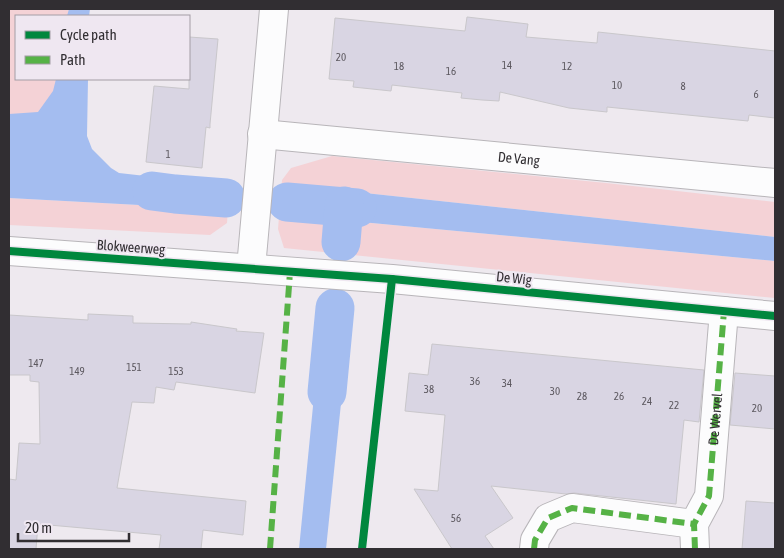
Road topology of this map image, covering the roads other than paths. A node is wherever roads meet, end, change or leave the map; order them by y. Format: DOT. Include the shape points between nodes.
graph roads {
  1 [pos="274,9"];
  2 [pos="262,134"];
  3 [pos="775,183"];
  4 [pos="9,251"];
  5 [pos="250,268"];
  6 [pos="724,311"];
  7 [pos="775,316"];
  8 [pos="695,536"];
  9 [pos="534,549"];
  1 -- 2 [label="street"];
  2 -- 3 [label="street, De Vang"];
  2 -- 5 [label="street"];
  4 -- 5 [label="street, Blokweerweg"];
  5 -- 6 [label="street, De Wig"];
  6 -- 7 [label="street, De Wig"];
  6 -- 8 [label="street, De Wervel" via="709,496"];
  8 -- 9 [label="street, De Wervel" via="572,508 548,518 535,540"];
}
